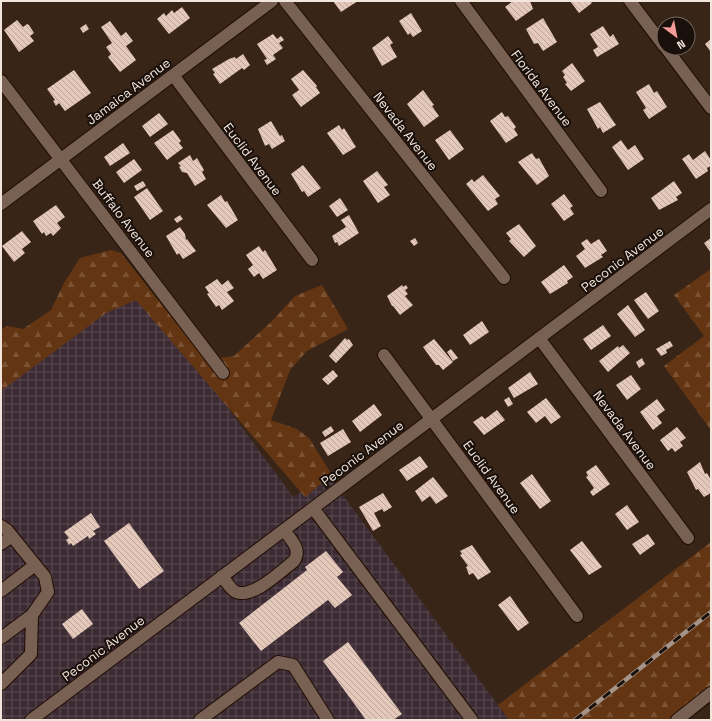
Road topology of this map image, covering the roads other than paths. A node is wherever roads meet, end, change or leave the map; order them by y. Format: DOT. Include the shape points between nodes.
graph roads {
  1 [pos="272,1"];
  2 [pos="285,1"];
  3 [pos="460,1"];
  4 [pos="630,1"];
  5 [pos="656,35"];
  6 [pos="672,56"];
  7 [pos="173,75"];
  8 [pos="1,81"];
  9 [pos="711,108"];
  10 [pos="61,159"];
  11 [pos="601,191"];
  12 [pos="1,204"];
  13 [pos="711,209"];
  14 [pos="312,260"];
  15 [pos="504,278"];
  16 [pos="539,338"];
  17 [pos="384,355"];
  18 [pos="223,373"];
  19 [pos="432,419"];
  20 [pos="313,508"];
  21 [pos="1,526"];
  22 [pos="284,530"];
  23 [pos="12,536"];
  24 [pos="688,538"];
  25 [pos="1,544"];
  26 [pos="35,565"];
  27 [pos="222,576"];
  28 [pos="1,591"];
  29 [pos="32,615"];
  30 [pos="577,616"];
  31 [pos="1,638"];
  32 [pos="1,684"];
  33 [pos="711,693"];
  34 [pos="36,718"];
  35 [pos="200,720"];
  36 [pos="328,720"];
  37 [pos="472,720"];
  38 [pos="677,720"];
  1 -- 7 [label="street, Jamaica Avenue"];
  2 -- 15 [label="street, Nevada Avenue"];
  3 -- 11 [label="street, Florida Avenue"];
  4 -- 5 [label="street"];
  6 -- 9 [label="street"];
  7 -- 10 [label="street, Jamaica Avenue"];
  7 -- 14 [label="street, Euclid Avenue"];
  8 -- 10 [label="street, Buffalo Avenue"];
  10 -- 12 [label="street, Jamaica Avenue"];
  10 -- 18 [label="street, Buffalo Avenue"];
  13 -- 16 [label="street, Peconic Avenue"];
  16 -- 19 [label="street, Peconic Avenue"];
  16 -- 24 [label="street, Nevada Avenue"];
  17 -- 19 [label="street, Euclid Avenue"];
  19 -- 20 [label="street, Peconic Avenue"];
  19 -- 30 [label="street, Euclid Avenue"];
  20 -- 22 [label="street, Peconic Avenue"];
  20 -- 37 [label="street"];
  21 -- 23 [label="street"];
  22 -- 27 [label="street, Peconic Avenue"];
  22 -- 27 [label="street" via="298,550 298,556 261,587 254,592 242,594 235,592"];
  23 -- 25 [label="street"];
  23 -- 26 [label="street"];
  26 -- 28 [label="street"];
  26 -- 29 [label="street" via="45,577 48,592"];
  27 -- 34 [label="street, Peconic Avenue"];
  29 -- 31 [label="street"];
  29 -- 32 [label="street" via="31,654"];
  33 -- 38 [label="street"];
  35 -- 36 [label="street" via="278,662 293,665"];
}
